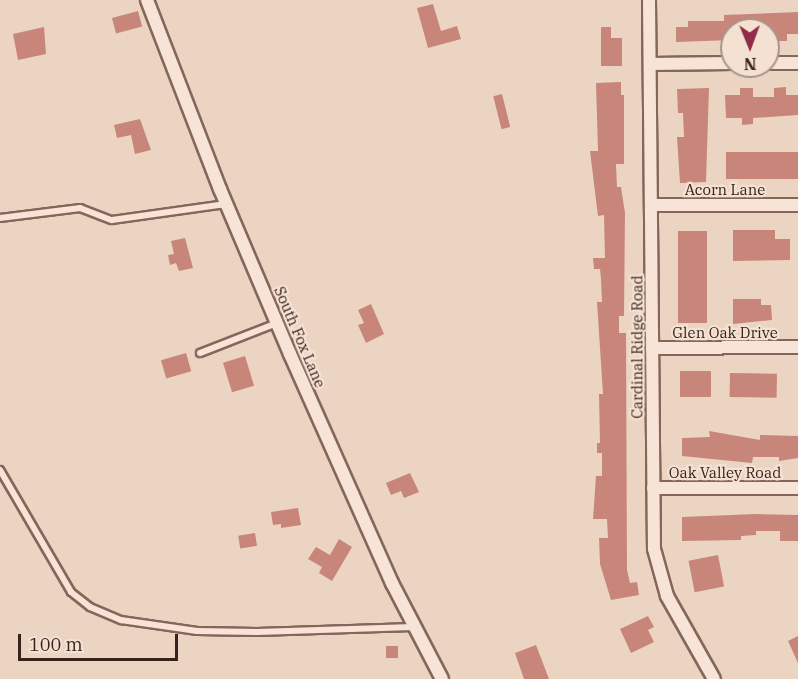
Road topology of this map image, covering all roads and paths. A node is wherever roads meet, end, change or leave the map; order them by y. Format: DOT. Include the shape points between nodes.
graph roads {
  1 [pos="147,0"];
  2 [pos="649,0"];
  3 [pos="720,63"];
  4 [pos="780,63"];
  5 [pos="798,63"];
  6 [pos="651,64"];
  7 [pos="226,204"];
  8 [pos="651,205"];
  9 [pos="798,205"];
  10 [pos="0,218"];
  11 [pos="277,323"];
  12 [pos="798,347"];
  13 [pos="652,348"];
  14 [pos="200,353"];
  15 [pos="0,470"];
  16 [pos="653,488"];
  17 [pos="798,488"];
  18 [pos="413,627"];
  19 [pos="442,679"];
  20 [pos="714,679"];
  1 -- 7 [label="street, South Fox Lane"];
  2 -- 6 [label="street, Cardinal Ridge Road"];
  3 -- 6 [label="street"];
  4 -- 5 [label="street"];
  6 -- 8 [label="street, Cardinal Ridge Road"];
  7 -- 10 [label="lane" via="112,220 80,208"];
  7 -- 11 [label="street, South Fox Lane"];
  8 -- 9 [label="street, Acorn Lane"];
  8 -- 13 [label="street, Cardinal Ridge Road"];
  11 -- 14 [label="lane"];
  11 -- 18 [label="street, South Fox Lane"];
  12 -- 13 [label="street, Glen Oak Drive"];
  13 -- 16 [label="street, Cardinal Ridge Road"];
  15 -- 18 [label="lane" via="71,592 90,607 121,620 197,631"];
  16 -- 17 [label="street, Oak Valley Road"];
  16 -- 20 [label="street, Cardinal Ridge Road" via="654,549 667,596"];
  18 -- 19 [label="street, South Fox Lane"];
}
